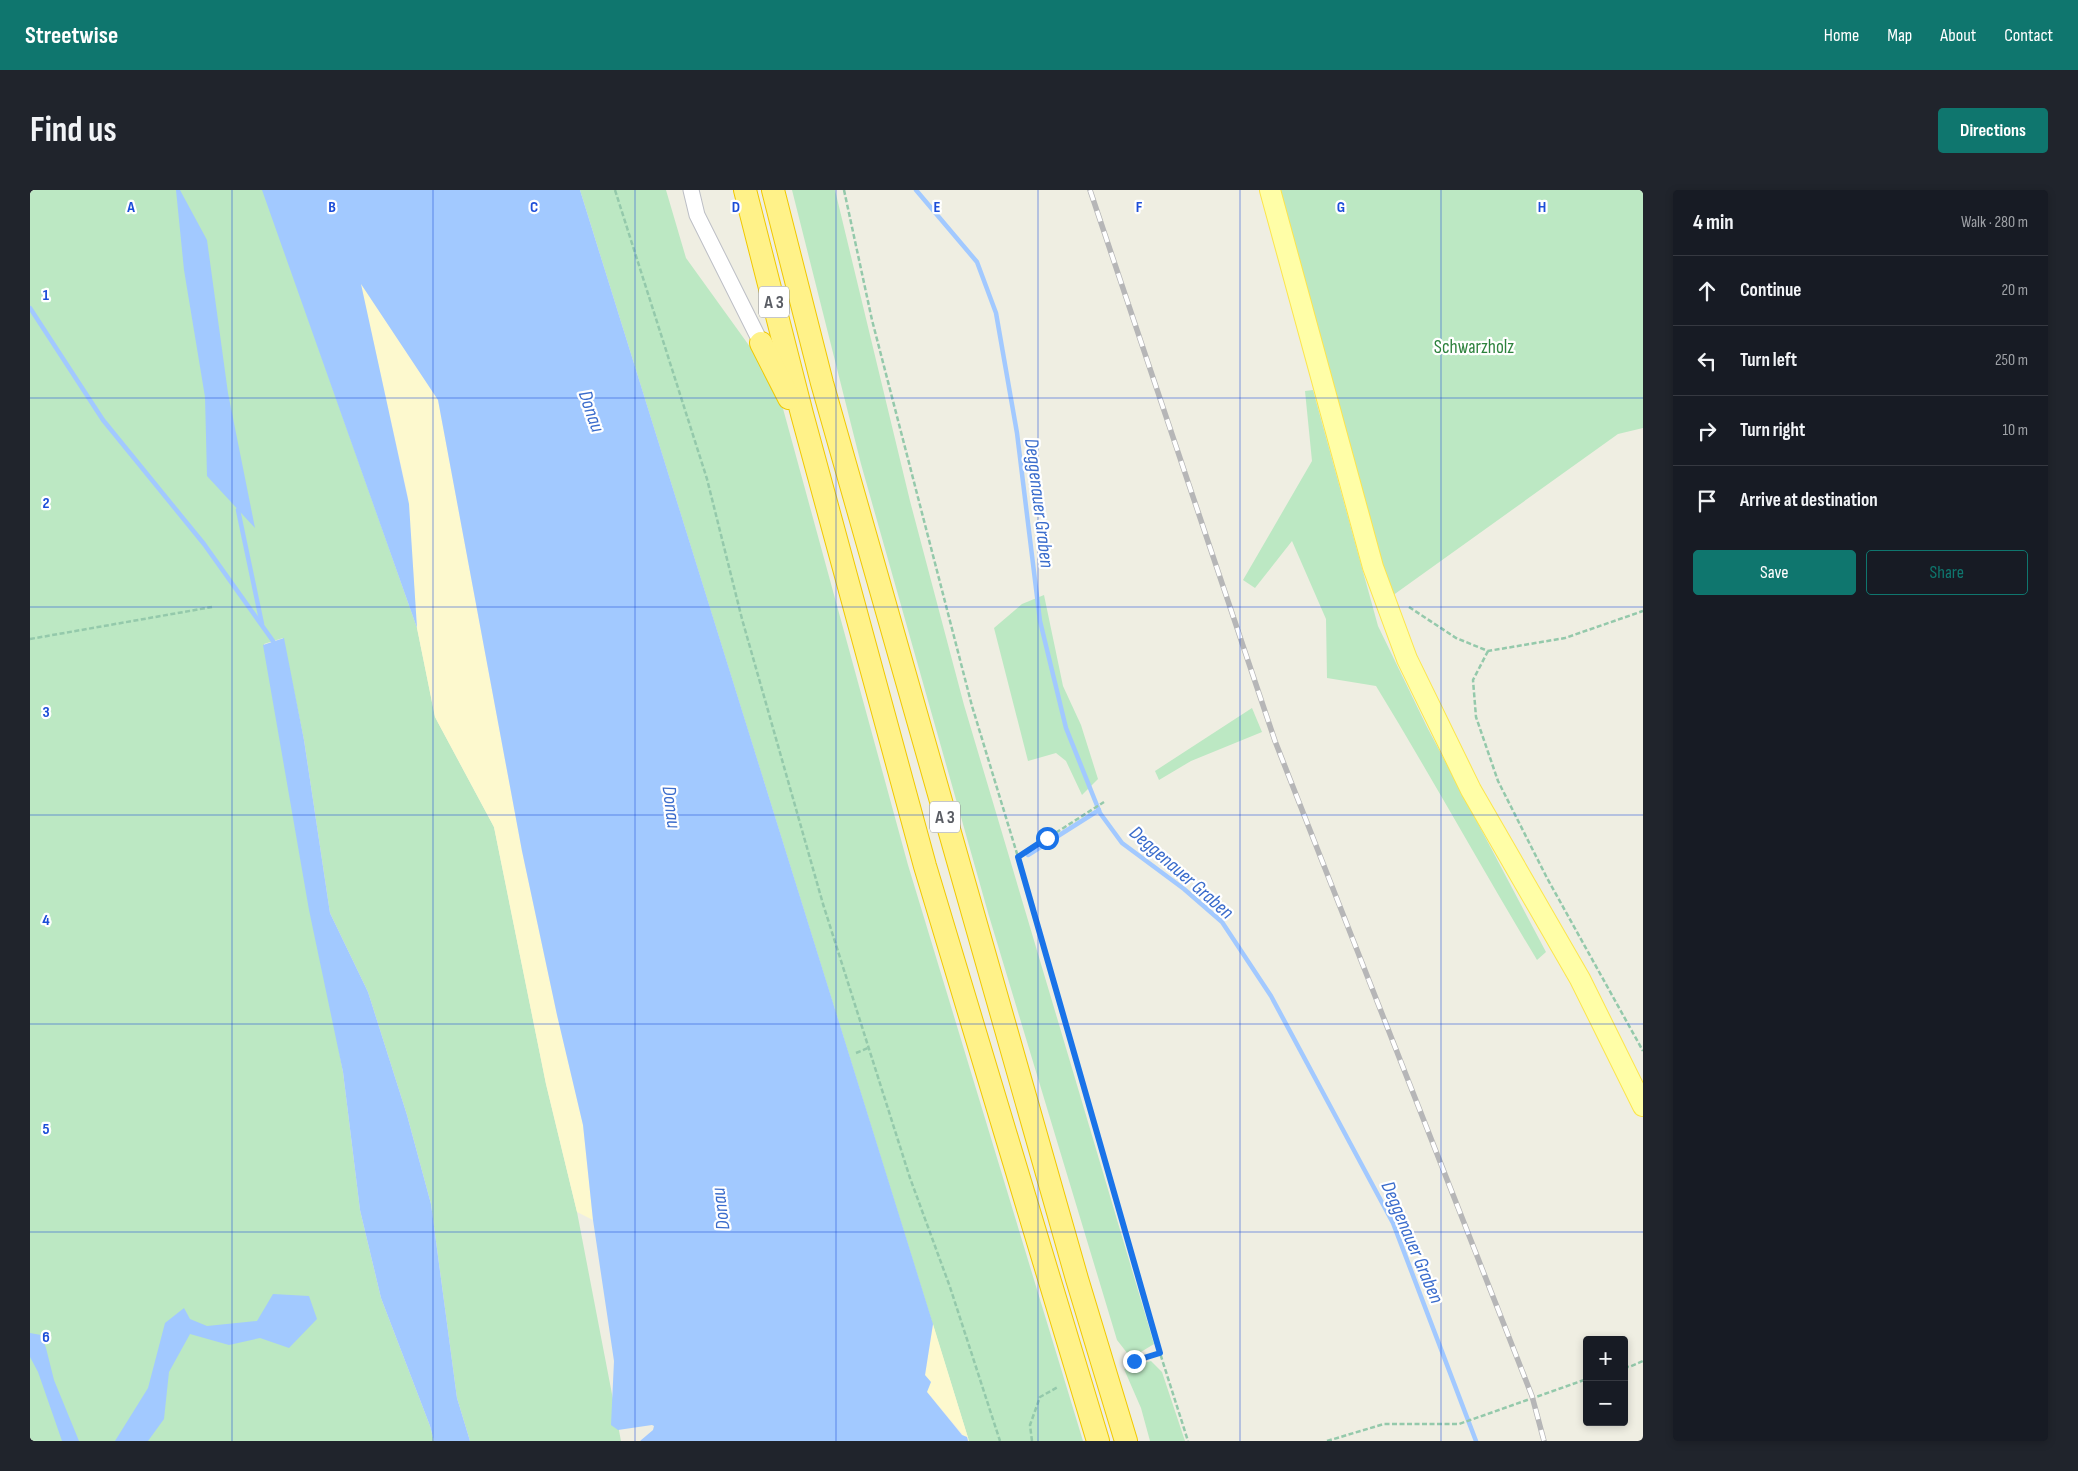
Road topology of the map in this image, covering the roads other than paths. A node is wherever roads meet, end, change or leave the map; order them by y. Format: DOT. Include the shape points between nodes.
graph roads {
  1 [pos="691,190"];
  2 [pos="745,190"];
  3 [pos="772,190"];
  4 [pos="1270,190"];
  5 [pos="761,343"];
  6 [pos="802,414"];
  7 [pos="1643,1106"];
  8 [pos="1098,1441"];
  9 [pos="1126,1441"];
  1 -- 5 [label="lane" via="697,216"];
  2 -- 6 [label="highway, A 3"];
  3 -- 9 [label="highway, A 3" via="822,383"];
  4 -- 7 [label="main road" via="1373,567 1407,659 1471,790 1580,979"];
  5 -- 6 [label="highway" via="785,393"];
  6 -- 8 [label="highway, A 3" via="925,866"];
}
